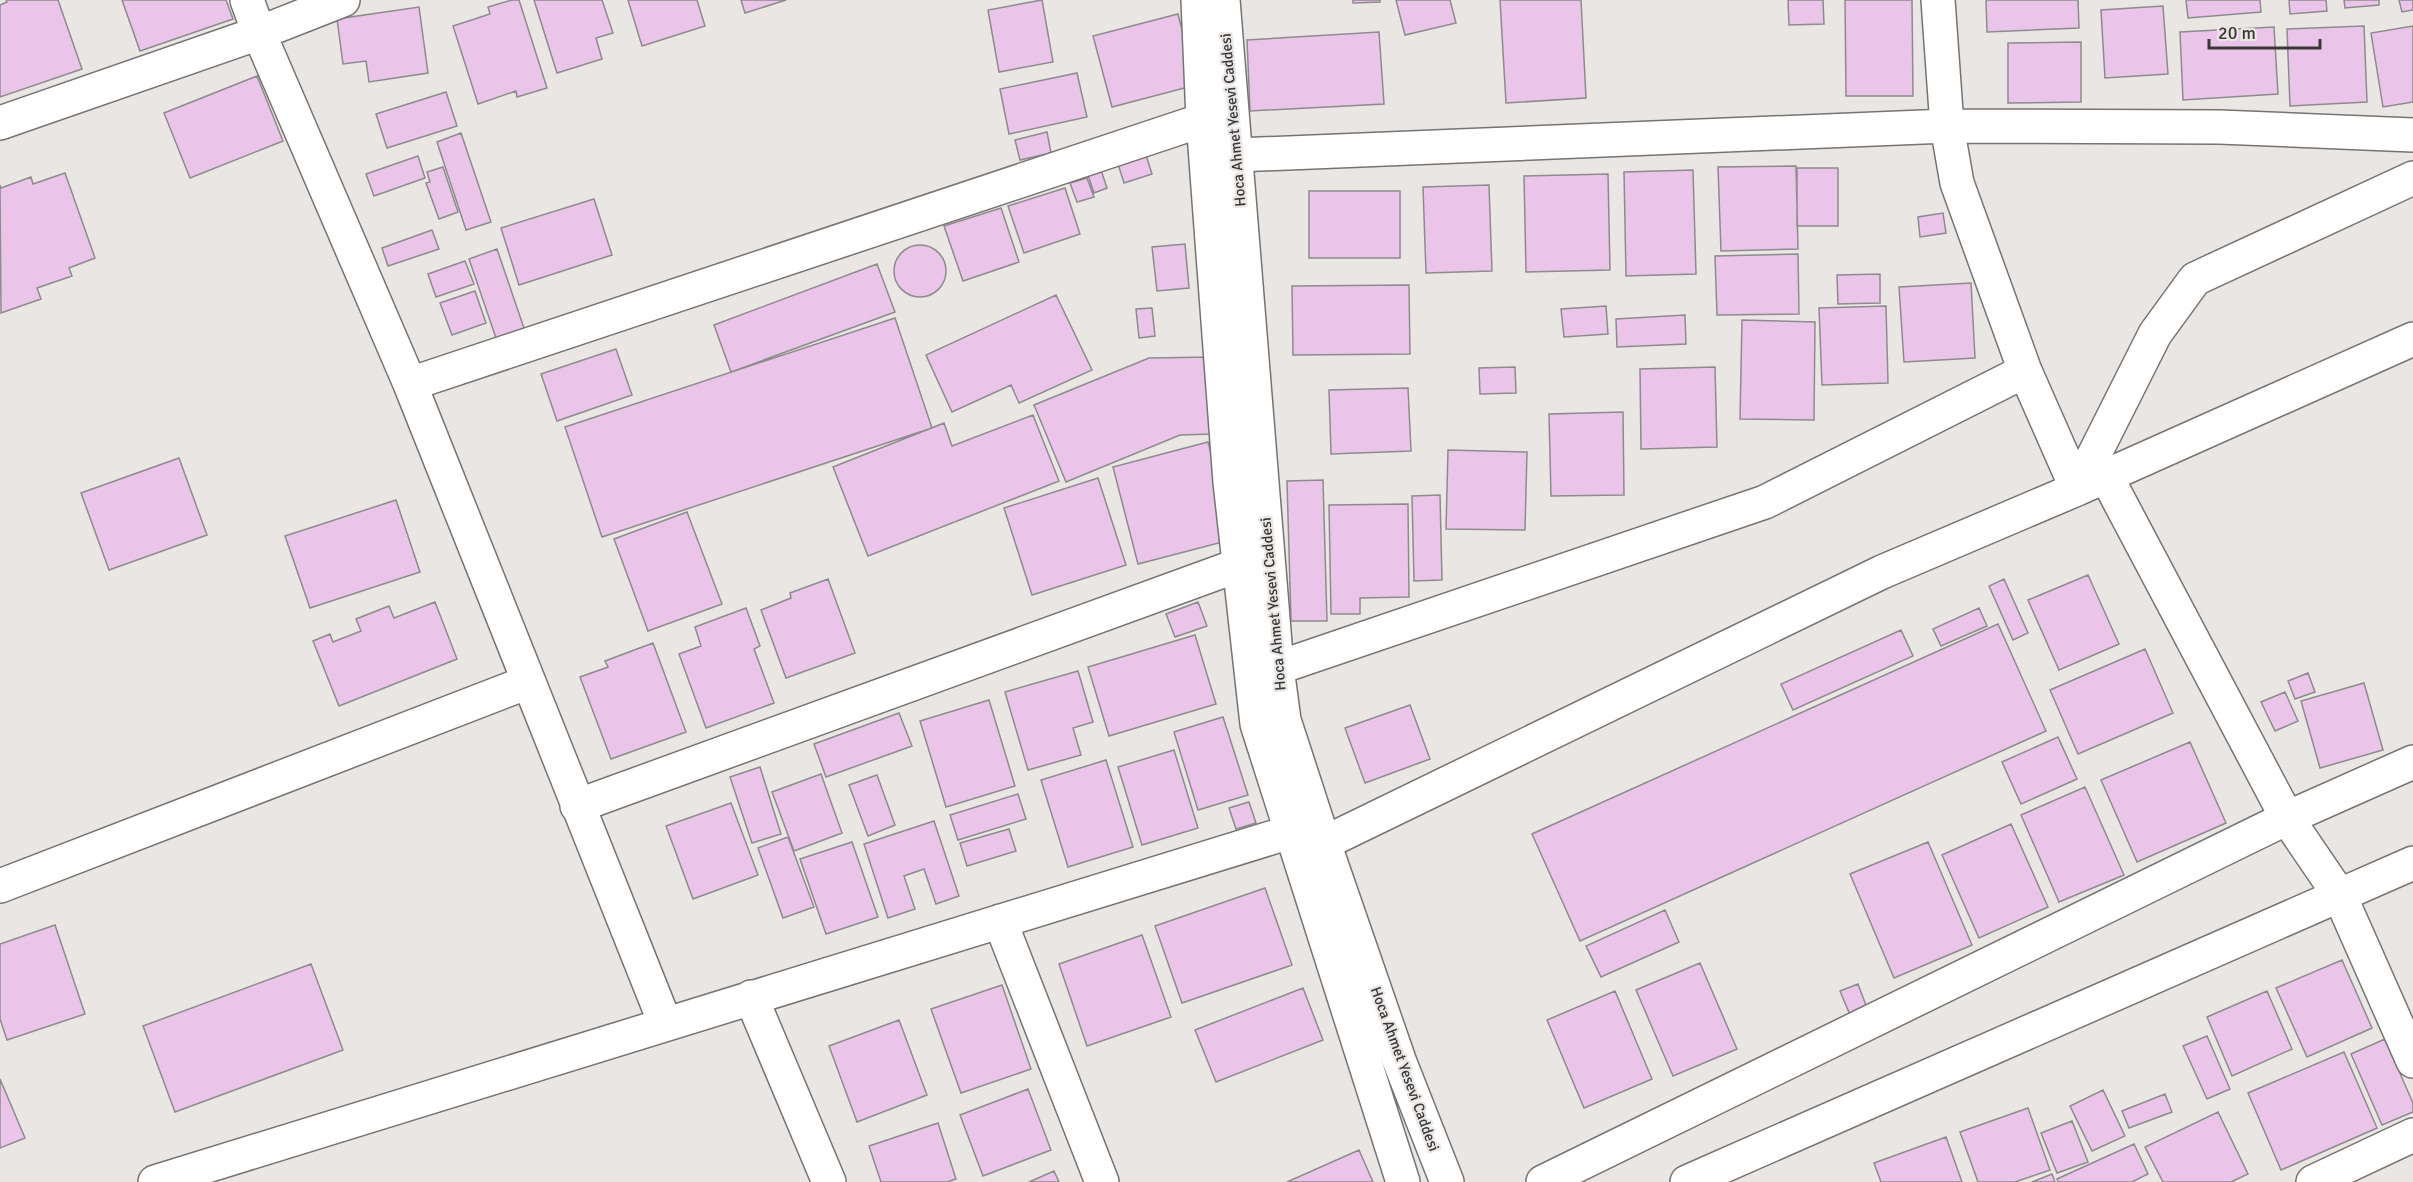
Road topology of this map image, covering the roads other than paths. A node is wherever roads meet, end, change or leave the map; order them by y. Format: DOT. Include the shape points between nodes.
graph roads {
  1 [pos="247,0"];
  2 [pos="343,0"];
  3 [pos="1198,0"];
  4 [pos="1223,0"];
  5 [pos="1938,0"];
  6 [pos="259,33"];
  7 [pos="1203,120"];
  8 [pos="0,123"];
  9 [pos="1947,126"];
  10 [pos="2413,135"];
  11 [pos="1237,155"];
  12 [pos="2413,178"];
  13 [pos="2413,339"];
  14 [pos="2025,371"];
  15 [pos="410,384"];
  16 [pos="2106,476"];
  17 [pos="2077,489"];
  18 [pos="1239,565"];
  19 [pos="1277,669"];
  20 [pos="528,682"];
  21 [pos="2413,762"];
  22 [pos="576,806"];
  23 [pos="2287,818"];
  24 [pos="1290,832"];
  25 [pos="1324,843"];
  26 [pos="2413,863"];
  27 [pos="0,886"];
  28 [pos="2340,896"];
  29 [pos="1000,921"];
  30 [pos="751,997"];
  31 [pos="665,1023"];
  32 [pos="2413,1061"];
  33 [pos="2413,1135"];
  34 [pos="155,1182"];
  35 [pos="829,1182"];
  36 [pos="1102,1182"];
  37 [pos="1403,1182"];
  38 [pos="1447,1182"];
  39 [pos="1543,1182"];
  40 [pos="1687,1182"];
  41 [pos="2313,1182"];
  1 -- 6 [label="street"];
  2 -- 6 [label="street"];
  3 -- 7 [label="street, Hoca Ahmet Yesevi Caddesi"];
  4 -- 11 [label="street, Hoca Ahmet Yesevi Caddesi"];
  5 -- 9 [label="street"];
  6 -- 8 [label="street"];
  6 -- 15 [label="street"];
  7 -- 15 [label="street"];
  7 -- 18 [label="street, Hoca Ahmet Yesevi Caddesi"];
  9 -- 10 [label="street" via="2219,127"];
  9 -- 11 [label="street"];
  9 -- 14 [label="street" via="1957,183"];
  11 -- 19 [label="street, Hoca Ahmet Yesevi Caddesi"];
  12 -- 17 [label="street" via="2195,279 2155,334"];
  13 -- 16 [label="street"];
  14 -- 17 [label="street"];
  14 -- 19 [label="street" via="1765,502"];
  15 -- 20 [label="street"];
  16 -- 17 [label="street"];
  16 -- 23 [label="street"];
  17 -- 25 [label="street" via="1882,572"];
  18 -- 22 [label="street"];
  18 -- 24 [label="street, Hoca Ahmet Yesevi Caddesi" via="1257,724"];
  19 -- 25 [label="street, Hoca Ahmet Yesevi Caddesi" via="1284,720"];
  20 -- 22 [label="street"];
  20 -- 27 [label="street"];
  21 -- 23 [label="street"];
  22 -- 31 [label="street"];
  23 -- 28 [label="street"];
  23 -- 39 [label="street"];
  24 -- 29 [label="street"];
  24 -- 37 [label="street, Hoca Ahmet Yesevi Caddesi"];
  25 -- 38 [label="street, Hoca Ahmet Yesevi Caddesi" via="1399,1060"];
  26 -- 28 [label="street"];
  28 -- 32 [label="street"];
  28 -- 40 [label="street"];
  29 -- 30 [label="street"];
  29 -- 36 [label="street"];
  30 -- 31 [label="street"];
  30 -- 35 [label="street"];
  31 -- 34 [label="street"];
  33 -- 41 [label="street"];
}
